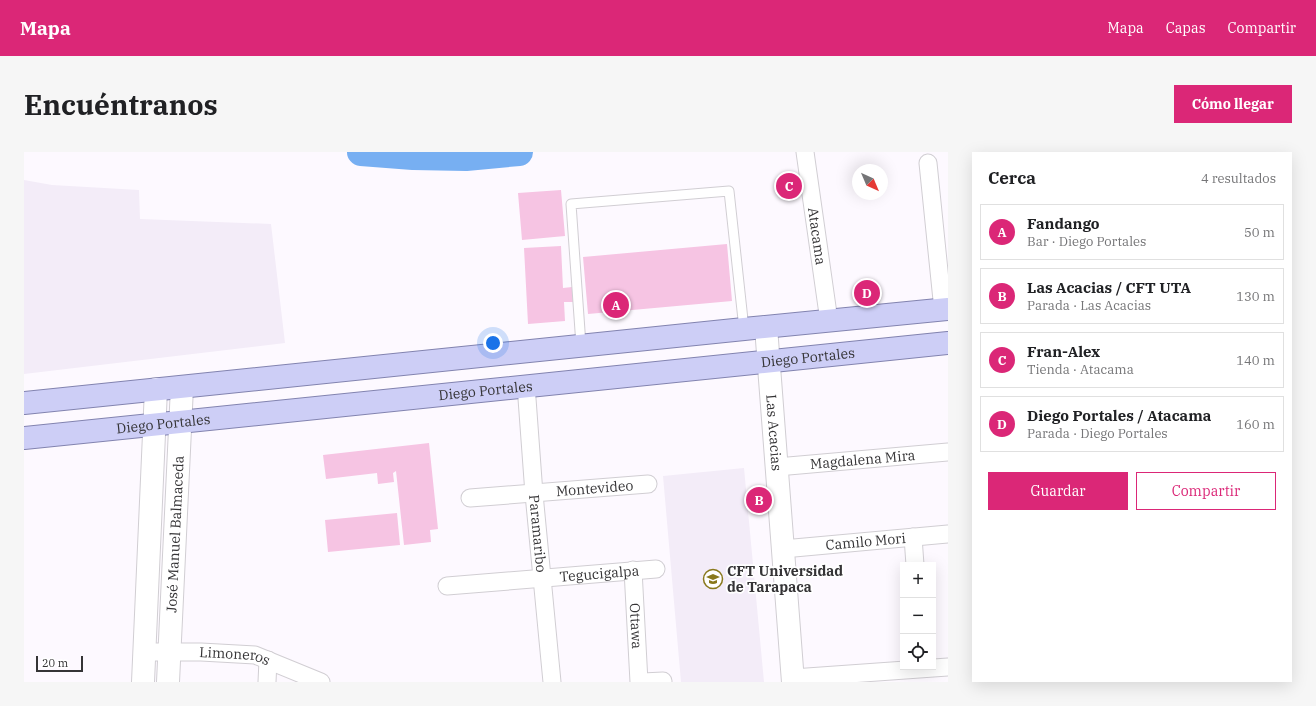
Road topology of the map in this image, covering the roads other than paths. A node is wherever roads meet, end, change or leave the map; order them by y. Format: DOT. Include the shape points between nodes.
graph roads {
  1 [pos="805,152"];
  2 [pos="928,163"];
  3 [pos="945,309"];
  4 [pos="828,321"];
  5 [pos="766,327"];
  6 [pos="744,329"];
  7 [pos="948,343"];
  8 [pos="581,345"];
  9 [pos="768,361"];
  10 [pos="526,385"];
  11 [pos="182,386"];
  12 [pos="156,389"];
  13 [pos="24,403"];
  14 [pos="180,422"];
  15 [pos="155,424"];
  16 [pos="24,438"];
  17 [pos="948,452"];
  18 [pos="777,467"];
  19 [pos="648,484"];
  20 [pos="534,494"];
  21 [pos="470,498"];
  22 [pos="948,534"];
  23 [pos="913,537"];
  24 [pos="783,550"];
  25 [pos="915,562"];
  26 [pos="656,568"];
  27 [pos="633,570"];
  28 [pos="542,579"];
  29 [pos="447,586"];
  30 [pos="144,652"];
  31 [pos="170,652"];
  32 [pos="268,660"];
  33 [pos="948,667"];
  34 [pos="914,676"];
  35 [pos="793,680"];
  36 [pos="143,682"];
  37 [pos="168,682"];
  38 [pos="267,682"];
  39 [pos="321,682"];
  40 [pos="552,682"];
  41 [pos="639,682"];
  42 [pos="643,682"];
  43 [pos="664,682"];
  1 -- 4 [label="street, Atacama"];
  2 -- 3 [label="street"];
  3 -- 4 [label="main road"];
  4 -- 5 [label="main road"];
  5 -- 6 [label="main road"];
  5 -- 9 [label="main road, Las Acacias"];
  6 -- 8 [label="main road"];
  6 -- 8 [label="lane" via="729,191 571,204"];
  7 -- 9 [label="main road, Diego Portales"];
  8 -- 11 [label="main road"];
  9 -- 10 [label="main road, Diego Portales"];
  9 -- 18 [label="main road, Las Acacias"];
  10 -- 14 [label="main road, Diego Portales"];
  10 -- 20 [label="street, Paramaribo"];
  11 -- 12 [label="main road"];
  11 -- 14 [label="main road, José Manuel Balmaceda"];
  12 -- 13 [label="main road"];
  12 -- 15 [label="main road, José Manuel Balmaceda"];
  14 -- 15 [label="main road, Diego Portales"];
  14 -- 31 [label="main road, José Manuel Balmaceda"];
  15 -- 16 [label="main road, Diego Portales"];
  15 -- 30 [label="main road, José Manuel Balmaceda"];
  17 -- 18 [label="street, Magdalena Mira"];
  18 -- 24 [label="main road, Las Acacias"];
  19 -- 20 [label="street, Montevideo"];
  20 -- 21 [label="street, Montevideo"];
  20 -- 28 [label="street, Paramaribo"];
  22 -- 23 [label="street, Camilo Mori"];
  23 -- 24 [label="street, Camilo Mori"];
  23 -- 25 [label="street"];
  24 -- 35 [label="main road, Las Acacias"];
  26 -- 27 [label="street, Tegucigalpa"];
  27 -- 28 [label="street, Tegucigalpa"];
  27 -- 41 [label="street, Ottawa"];
  28 -- 29 [label="street, Tegucigalpa"];
  28 -- 40 [label="street, Paramaribo"];
  30 -- 31 [label="street, Limoneros"];
  30 -- 36 [label="main road, José Manuel Balmaceda"];
  31 -- 32 [label="street, Limoneros" via="255,655"];
  31 -- 37 [label="main road, José Manuel Balmaceda"];
  32 -- 38 [label="street"];
  32 -- 39 [label="street, Limoneros"];
  33 -- 34 [label="street"];
  34 -- 35 [label="street"];
  42 -- 43 [label="street"];
}
